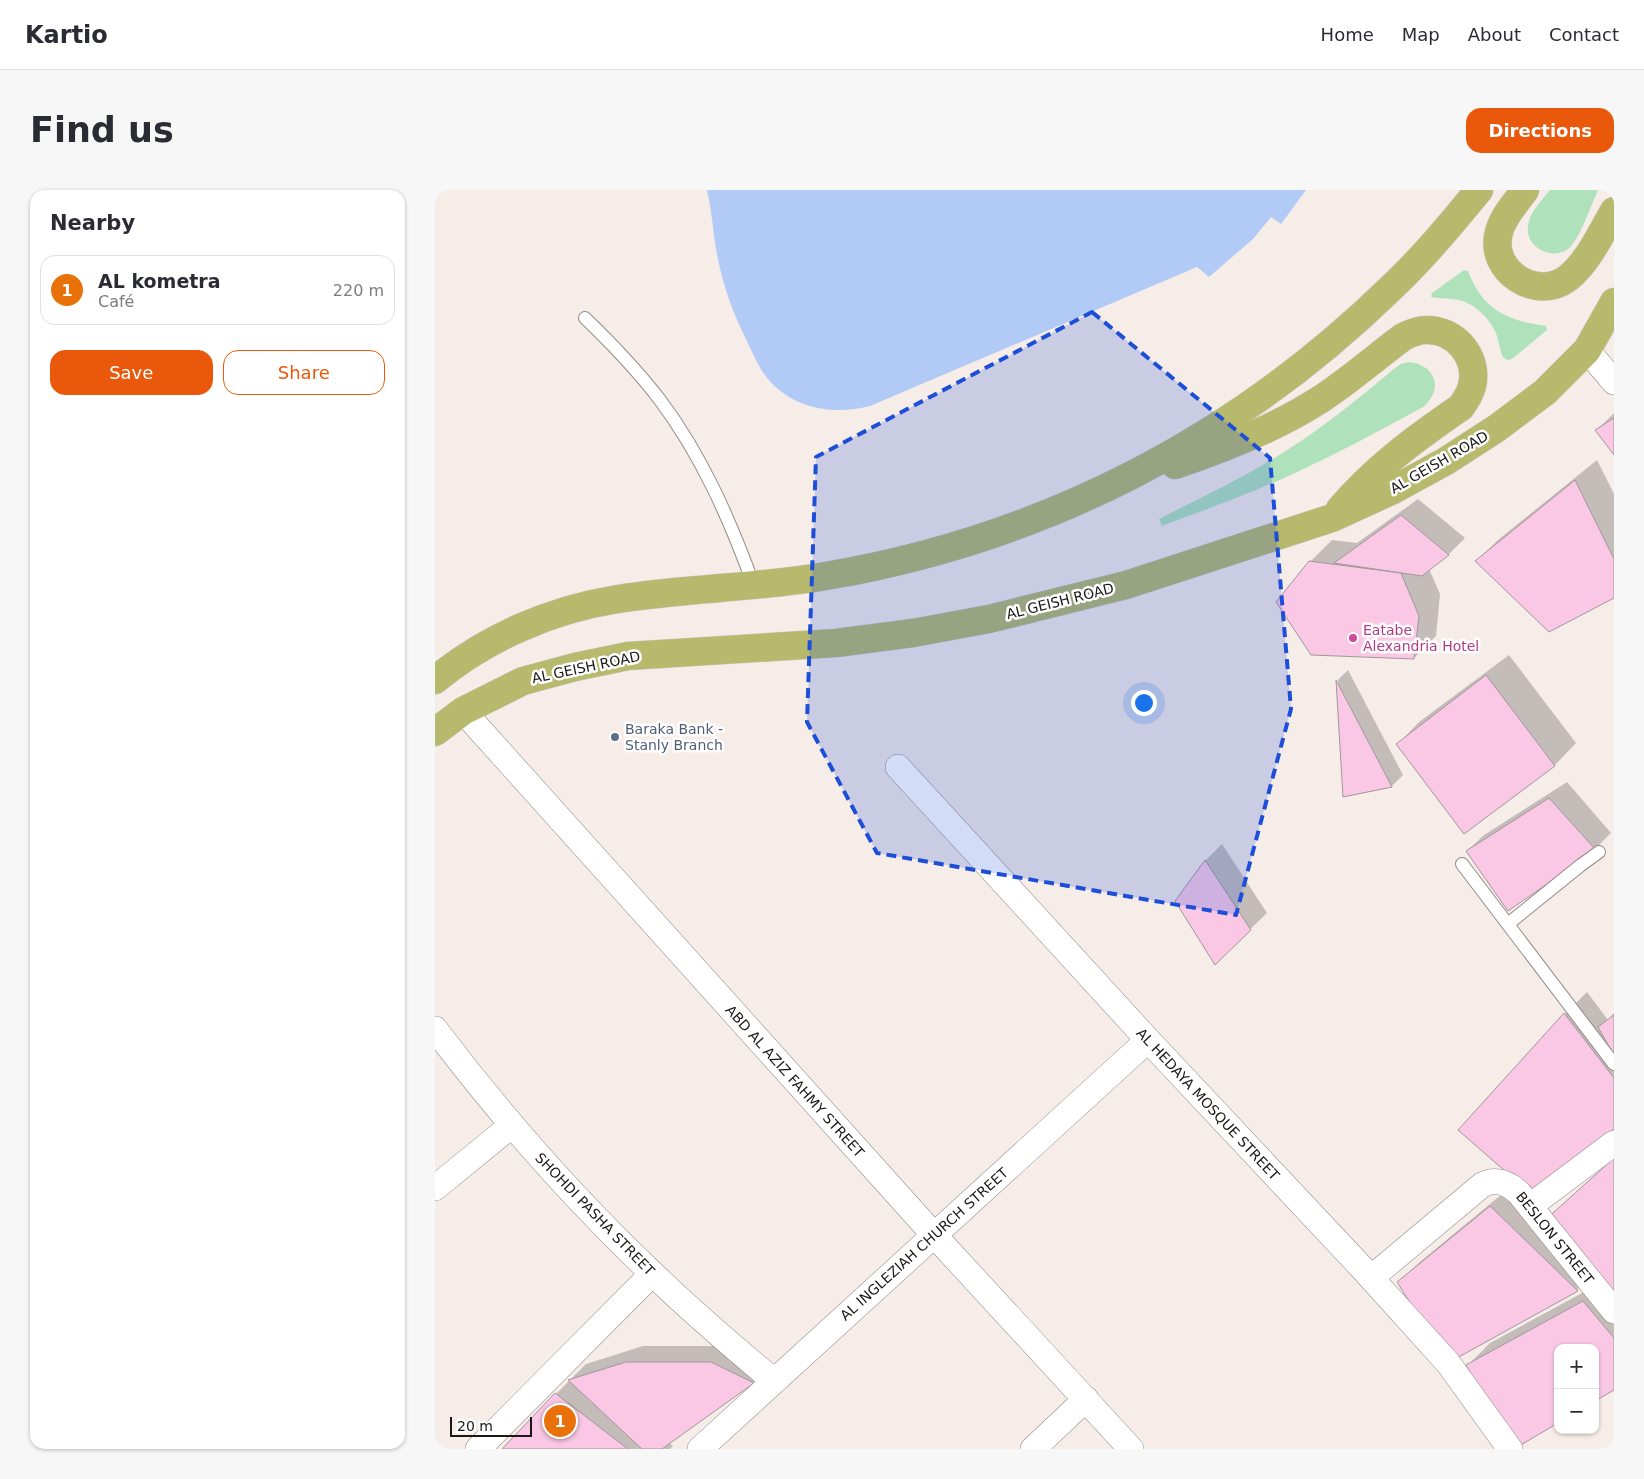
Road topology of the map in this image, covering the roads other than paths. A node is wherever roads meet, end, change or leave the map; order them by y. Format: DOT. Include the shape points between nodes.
graph roads {
  1 [pos="1479,190"];
  2 [pos="1525,190"];
  3 [pos="1614,211"];
  4 [pos="1614,302"];
  5 [pos="585,318"];
  6 [pos="1587,350"];
  7 [pos="1614,382"];
  8 [pos="1133,476"];
  9 [pos="1332,518"];
  10 [pos="754,586"];
  11 [pos="435,680"];
  12 [pos="463,711"];
  13 [pos="435,732"];
  14 [pos="898,767"];
  15 [pos="1599,852"];
  16 [pos="1462,864"];
  17 [pos="1508,924"];
  18 [pos="435,1029"];
  19 [pos="1148,1040"];
  20 [pos="1614,1064"];
  21 [pos="512,1126"];
  22 [pos="1614,1143"];
  23 [pos="435,1188"];
  24 [pos="1530,1206"];
  25 [pos="934,1235"];
  26 [pos="652,1274"];
  27 [pos="1371,1278"];
  28 [pos="1614,1311"];
  29 [pos="774,1381"];
  30 [pos="1085,1399"];
  31 [pos="479,1449"];
  32 [pos="700,1449"];
  33 [pos="1033,1449"];
  34 [pos="1131,1449"];
  35 [pos="1509,1449"];
  1 -- 8 [label="highway" via="1393,287 1340,335 1226,422"];
  2 -- 3 [label="highway" via="1503,221 1497,246 1507,271 1529,285 1542,287 1568,278 1586,257"];
  4 -- 6 [label="highway, AL GEISH ROAD"];
  5 -- 10 [label="lane" via="625,357 660,400 691,447 718,496"];
  6 -- 7 [label="street"];
  6 -- 9 [label="highway, AL GEISH ROAD" via="1545,392 1497,428 1393,490"];
  8 -- 9 [label="highway" via="1211,453 1286,420 1414,332 1438,331 1449,335 1459,342 1471,362 1472,386 1468,397 1461,407 1373,473"];
  8 -- 10 [label="highway" via="1076,502 966,542 897,562"];
  9 -- 12 [label="highway, AL GEISH ROAD" via="1126,585 989,618 913,633 836,643 628,656 523,681"];
  10 -- 11 [label="highway" via="618,599 556,614 497,639"];
  12 -- 13 [label="highway, AL GEISH ROAD"];
  12 -- 25 [label="street, ABD AL AZIZ FAHMY STREET"];
  14 -- 19 [label="street, AL HEDAYA MOSQUE STREET"];
  15 -- 17 [label="lane"];
  16 -- 17 [label="lane"];
  17 -- 20 [label="lane"];
  18 -- 21 [label="street, SHOHDI PASHA STREET"];
  19 -- 25 [label="street, AL INGLEZIAH CHURCH STREET"];
  19 -- 27 [label="street, AL HEDAYA MOSQUE STREET"];
  21 -- 23 [label="street"];
  21 -- 26 [label="street, SHOHDI PASHA STREET"];
  22 -- 24 [label="street"];
  24 -- 27 [label="street, BESLON STREET" via="1509,1184 1495,1180 1488,1182"];
  24 -- 28 [label="street, BESLON STREET"];
  25 -- 29 [label="street, AL INGLEZIAH CHURCH STREET"];
  25 -- 30 [label="street, ABD AL AZIZ FAHMY STREET"];
  26 -- 29 [label="street, SHOHDI PASHA STREET"];
  26 -- 31 [label="street"];
  27 -- 35 [label="street, AL HEDAYA MOSQUE STREET" via="1448,1363"];
  29 -- 32 [label="street, AL INGLEZIAH CHURCH STREET"];
  30 -- 33 [label="street"];
  30 -- 34 [label="street, ABD AL AZIZ FAHMY STREET"];
}
